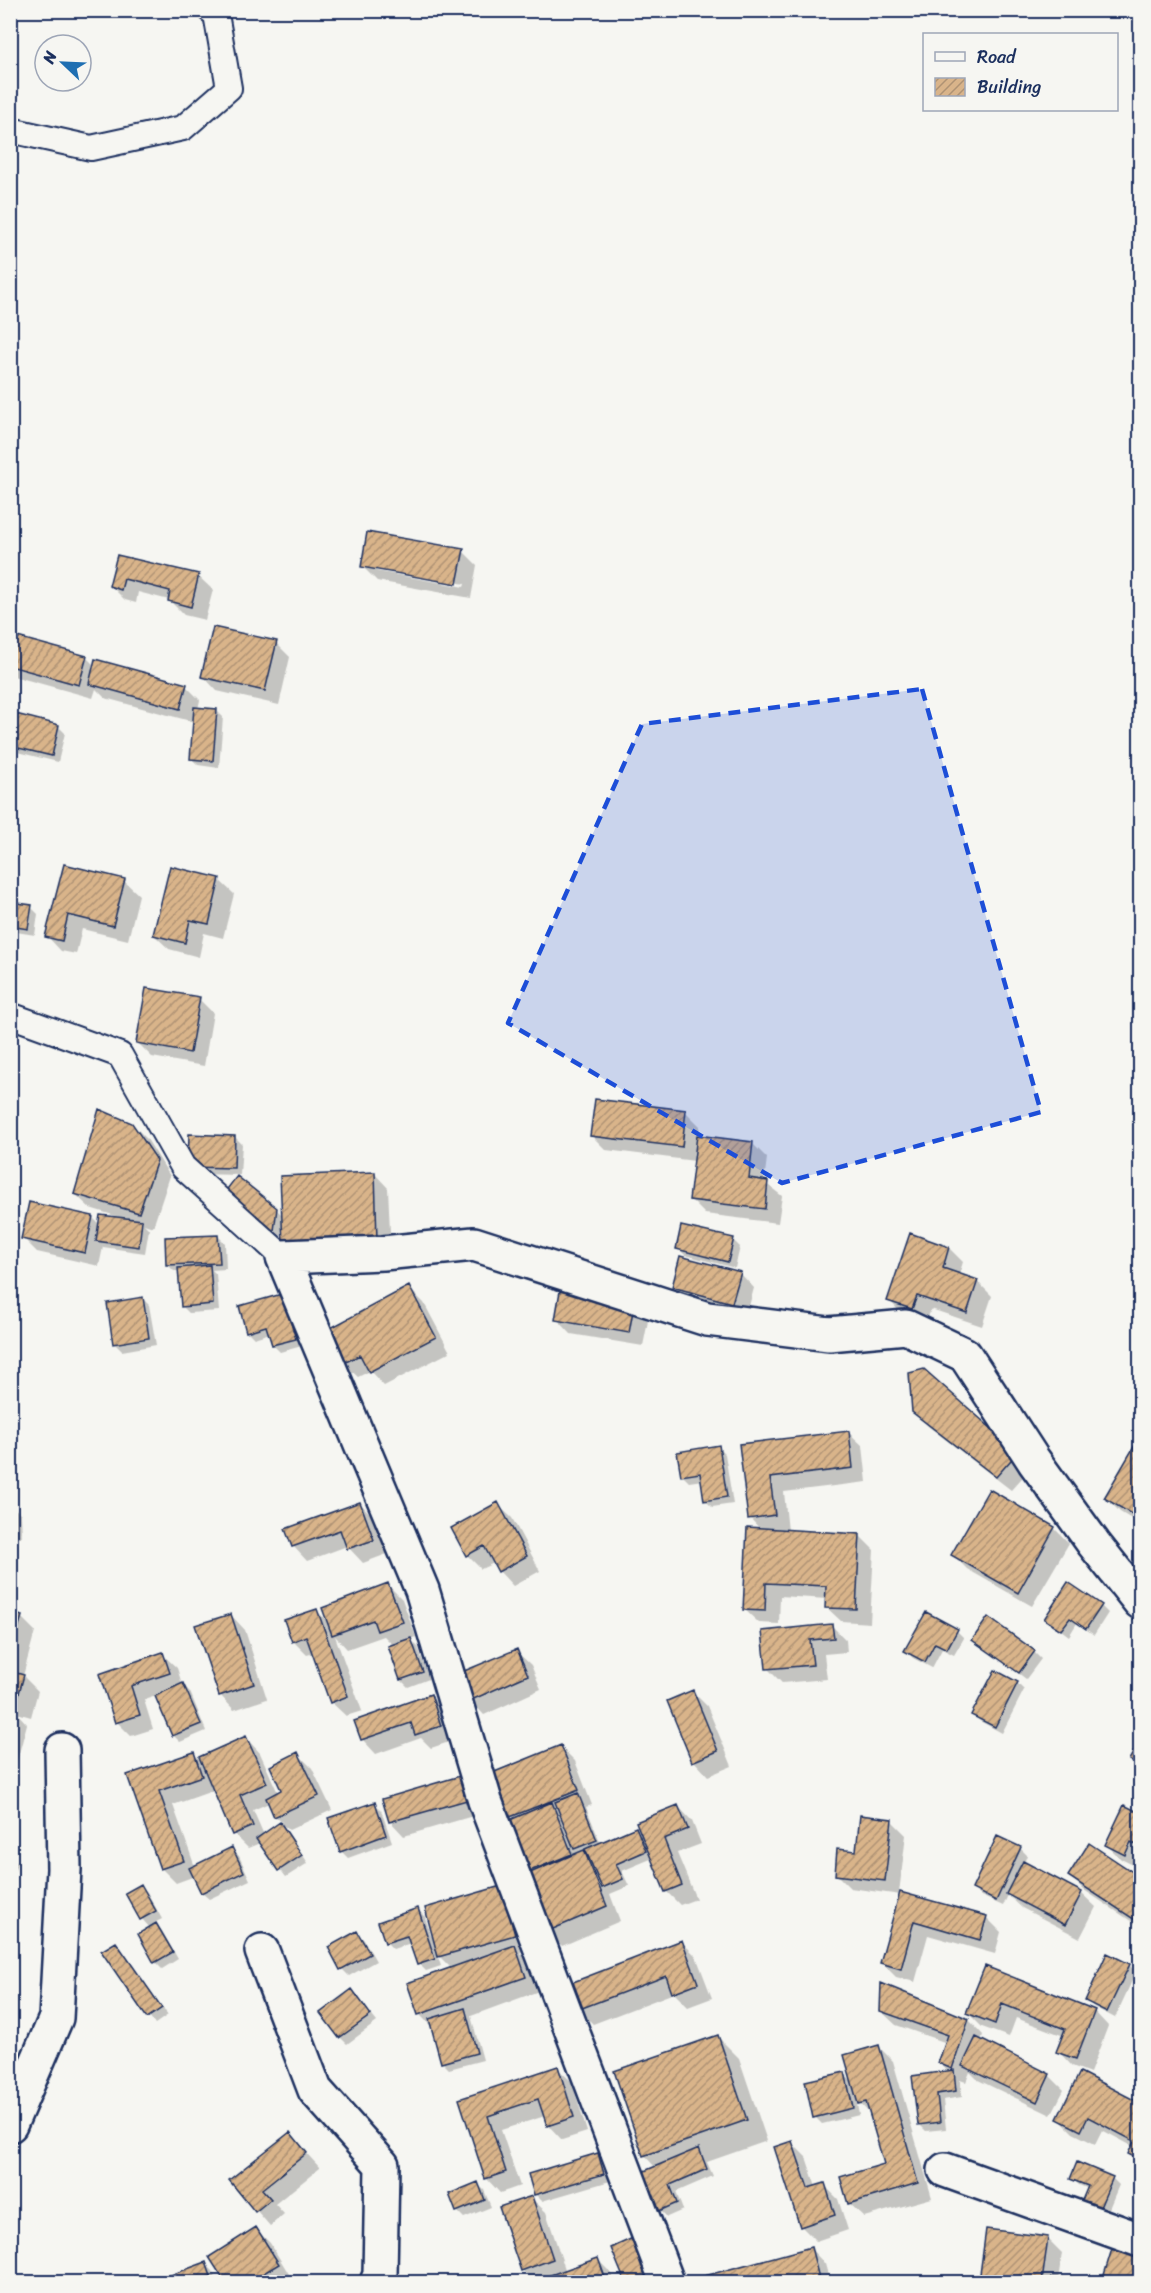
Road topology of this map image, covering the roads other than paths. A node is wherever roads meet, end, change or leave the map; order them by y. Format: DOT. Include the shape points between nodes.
graph roads {
  1 [pos="210,10"];
  2 [pos="10,130"];
  3 [pos="10,1015"];
  4 [pos="284,1257"];
  5 [pos="1140,1602"];
  6 [pos="62,1750"];
  7 [pos="262,1951"];
  8 [pos="10,2125"];
  9 [pos="945,2170"];
  10 [pos="1140,2240"];
  11 [pos="377,2283"];
  12 [pos="667,2283"];
  1 -- 2 [label="lane" via="216,14 229,88 183,128 91,148"];
  3 -- 4 [label="lane" via="120,1055 183,1167"];
  4 -- 5 [label="street" via="474,1244 707,1319 829,1334 906,1328 965,1354 1041,1471"];
  4 -- 12 [label="street" via="422,1590 485,1802"];
  6 -- 8 [label="street" via="64,1869 56,2018"];
  7 -- 11 [label="street" via="315,2090 382,2165"];
  9 -- 10 [label="street"];
}
